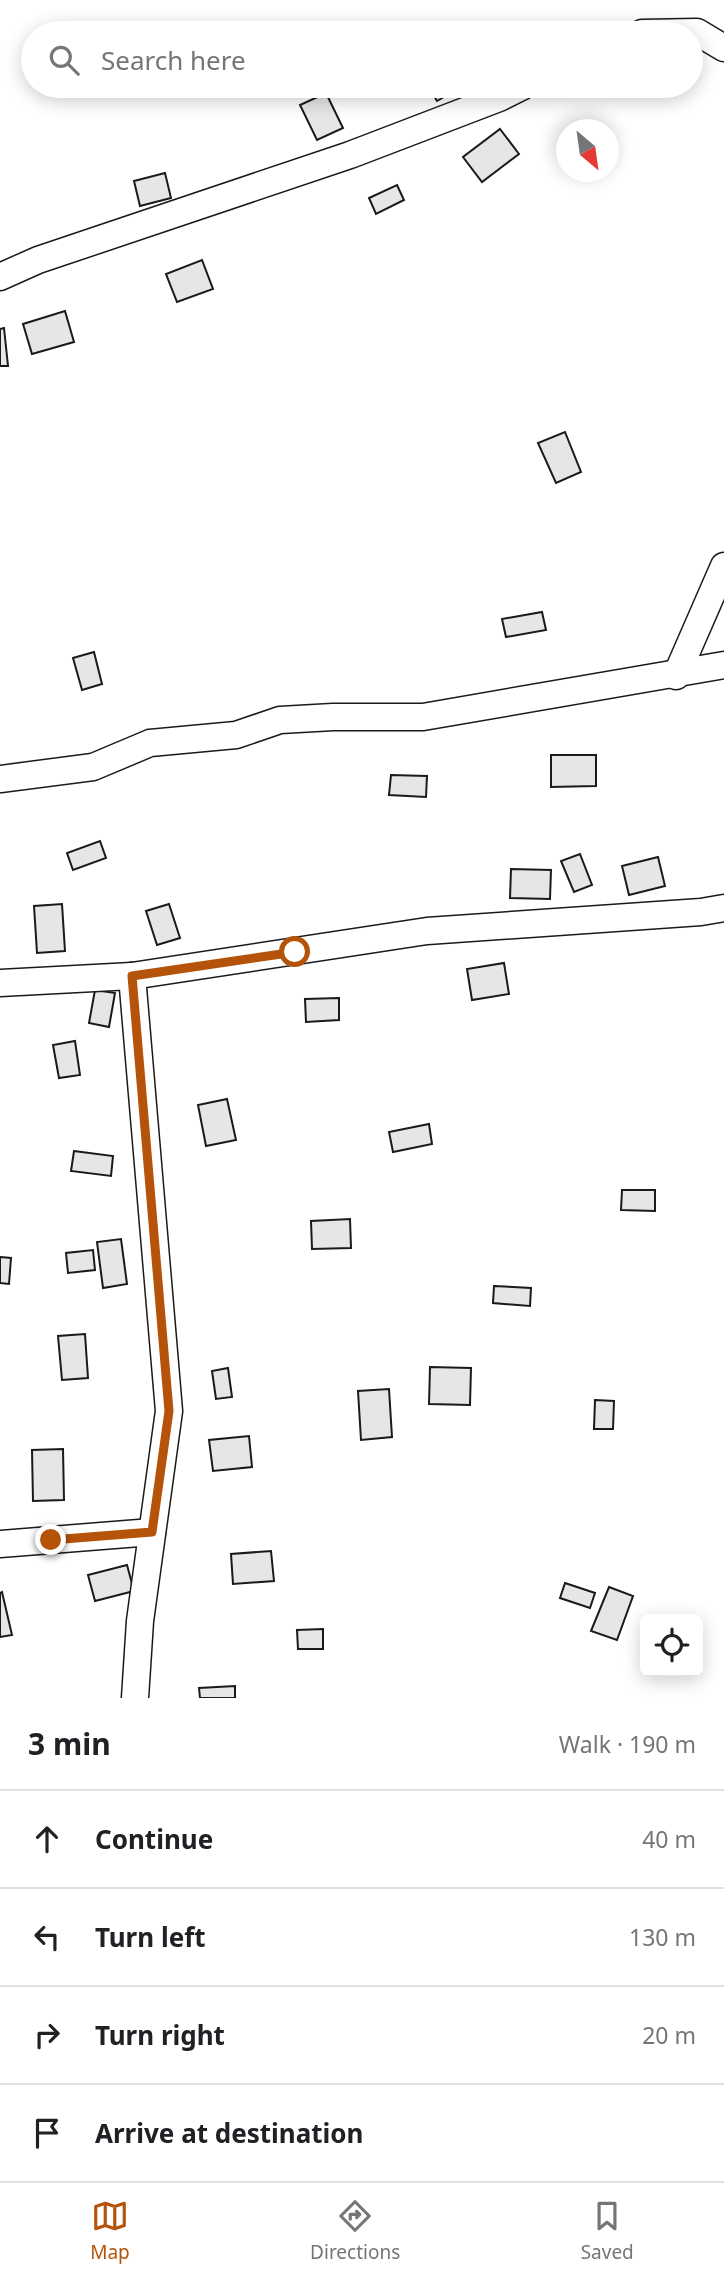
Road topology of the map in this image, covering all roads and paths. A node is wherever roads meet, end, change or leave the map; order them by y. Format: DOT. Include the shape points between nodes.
graph roads {
  1 [pos="703,36"];
  2 [pos="724,48"];
  3 [pos="499,98"];
  4 [pos="0,277"];
  5 [pos="724,566"];
  6 [pos="724,665"];
  7 [pos="676,676"];
  8 [pos="0,779"];
  9 [pos="724,908"];
  10 [pos="132,976"];
  11 [pos="0,983"];
  12 [pos="152,1532"];
  13 [pos="0,1544"];
  14 [pos="135,1698"];
  1 -- 2 [label="street"];
  3 -- 4 [label="street"];
  5 -- 7 [label="street"];
  6 -- 7 [label="street"];
  7 -- 8 [label="street" via="423,717 281,720 236,735 150,743 93,767"];
  9 -- 10 [label="street" via="427,931"];
  10 -- 11 [label="street"];
  10 -- 12 [label="street" via="169,1411"];
  12 -- 13 [label="street"];
  12 -- 14 [label="street"];
}
